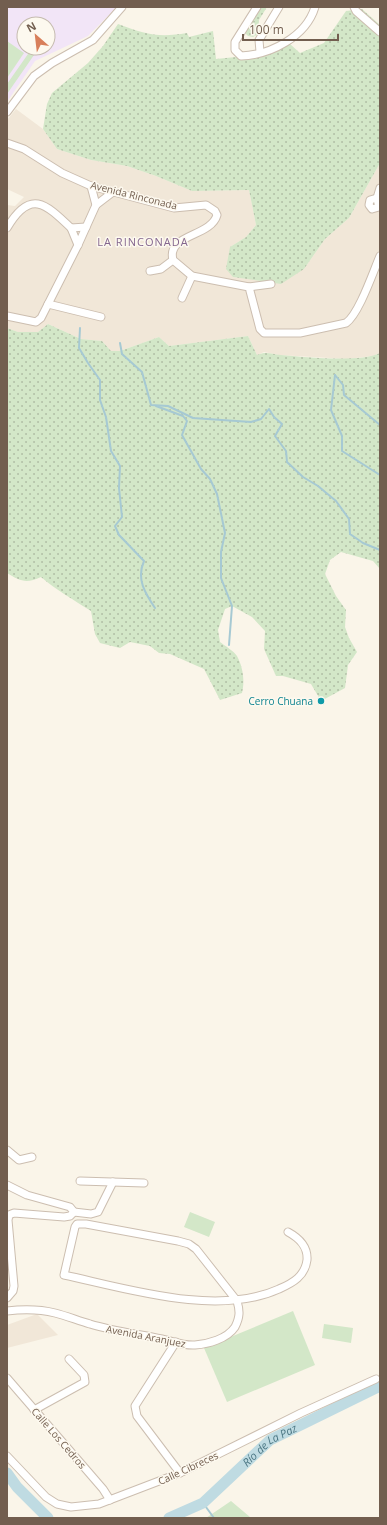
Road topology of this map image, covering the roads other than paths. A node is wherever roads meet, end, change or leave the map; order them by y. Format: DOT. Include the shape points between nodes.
graph roads {
  1 [pos="122,7"];
  2 [pos="257,7"];
  3 [pos="279,7"];
  4 [pos="315,7"];
  5 [pos="354,7"];
  6 [pos="380,32"];
  7 [pos="260,52"];
  8 [pos="7,112"];
  9 [pos="7,143"];
  10 [pos="91,186"];
  11 [pos="380,188"];
  12 [pos="113,192"];
  13 [pos="96,205"];
  14 [pos="380,208"];
  15 [pos="86,227"];
  16 [pos="7,228"];
  17 [pos="71,228"];
  18 [pos="78,245"];
  19 [pos="380,256"];
  20 [pos="173,260"];
  21 [pos="150,271"];
  22 [pos="192,276"];
  23 [pos="271,284"];
  24 [pos="249,287"];
  25 [pos="182,298"];
  26 [pos="48,304"];
  27 [pos="7,316"];
  28 [pos="101,317"];
  29 [pos="7,1150"];
  30 [pos="32,1157"];
  31 [pos="80,1181"];
  32 [pos="113,1182"];
  33 [pos="144,1183"];
  34 [pos="7,1185"];
  35 [pos="74,1212"];
  36 [pos="288,1232"];
  37 [pos="7,1298"];
  38 [pos="237,1301"];
  39 [pos="7,1311"];
  40 [pos="176,1342"];
  41 [pos="69,1359"];
  42 [pos="7,1378"];
  43 [pos="376,1379"];
  44 [pos="34,1410"];
  45 [pos="7,1456"];
  46 [pos="180,1473"];
  47 [pos="110,1500"];
  1 -- 8 [label="street" via="93,40 34,76"];
  2 -- 7 [label="street" via="234,47 236,53 241,56"];
  3 -- 7 [label="street" via="259,40"];
  4 -- 7 [label="street" via="294,37"];
  5 -- 6 [label="street"];
  9 -- 10 [label="street, Avenida Rinconada" via="24,149 62,173"];
  10 -- 12 [label="street, Avenida Rinconada"];
  10 -- 13 [label="street"];
  11 -- 14 [label="street" via="377,198 370,200 369,205 372,208"];
  12 -- 13 [label="street"];
  12 -- 20 [label="street, Avenida Rinconada" via="174,208 206,205 215,211 215,220 211,225 175,246 172,252"];
  13 -- 15 [label="street"];
  15 -- 17 [label="street"];
  15 -- 18 [label="street"];
  16 -- 17 [label="street" via="20,210 34,204 51,209"];
  17 -- 18 [label="street"];
  18 -- 26 [label="street"];
  19 -- 24 [label="street" via="351,319 336,326 300,333 264,333 260,329"];
  20 -- 21 [label="street" via="161,269"];
  20 -- 22 [label="street"];
  22 -- 24 [label="street"];
  22 -- 25 [label="street"];
  23 -- 24 [label="street"];
  26 -- 27 [label="street" via="36,322"];
  26 -- 28 [label="street"];
  29 -- 30 [label="street" via="19,1160"];
  31 -- 32 [label="street"];
  32 -- 33 [label="street"];
  32 -- 35 [label="street" via="98,1212"];
  34 -- 35 [label="street" via="70,1207"];
  35 -- 37 [label="street" via="64,1217 14,1213 9,1215 14,1286"];
  36 -- 38 [label="street" via="300,1239 306,1251 305,1268 300,1278 274,1291"];
  38 -- 38 [label="street" via="196,1249 188,1244 77,1224 75,1227 64,1276 140,1292 202,1301"];
  38 -- 40 [label="street, Avenida Aranjuez" via="240,1317 226,1336 209,1343 194,1345"];
  39 -- 40 [label="street, Avenida Aranjuez" via="27,1309 56,1313 91,1325"];
  40 -- 46 [label="street" via="135,1406 137,1416"];
  41 -- 44 [label="street" via="84,1375 85,1382"];
  42 -- 44 [label="street, Calle Los Cedros"];
  43 -- 46 [label="street, Calle Cibreces"];
  44 -- 47 [label="street, Calle Los Cedros"];
  45 -- 47 [label="street, Calle Cibreces" via="46,1497 57,1504 71,1507"];
  46 -- 47 [label="street, Calle Cibreces"];
}
